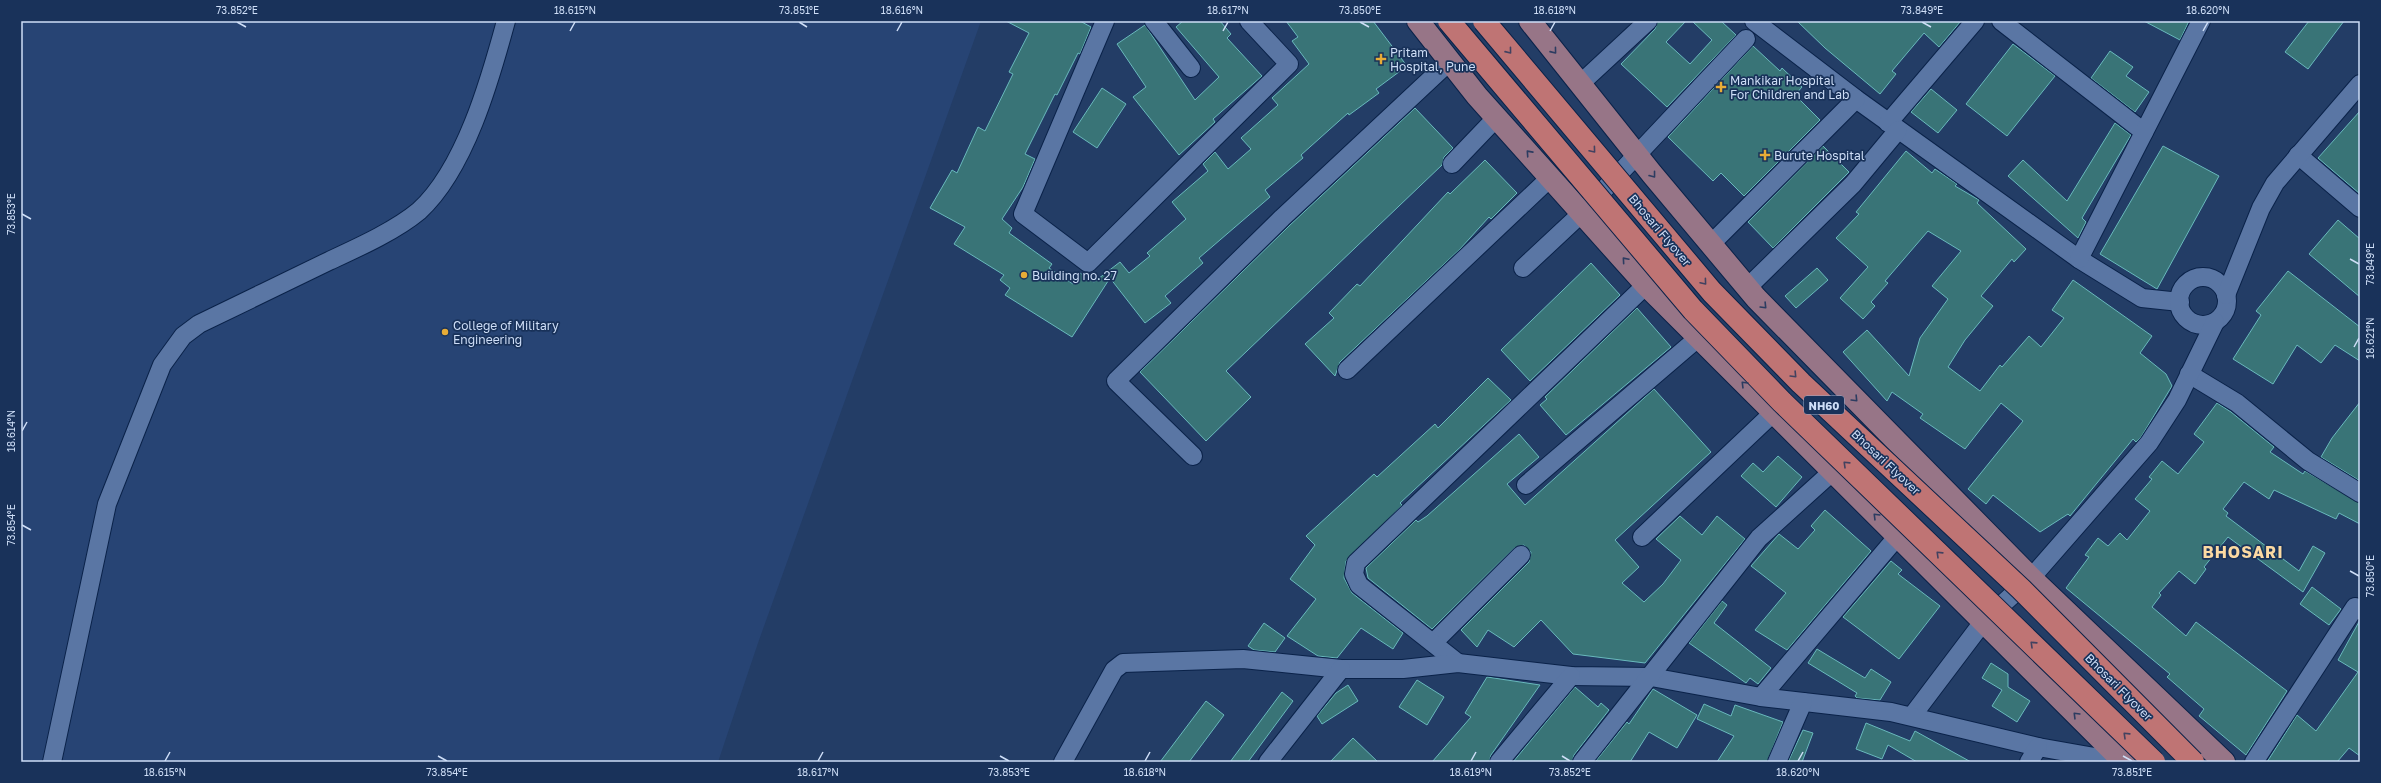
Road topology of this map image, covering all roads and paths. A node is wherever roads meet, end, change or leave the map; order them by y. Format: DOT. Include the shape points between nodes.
graph roads {
  1 [pos="506,21"];
  2 [pos="1105,21"];
  3 [pos="1154,21"];
  4 [pos="1249,21"];
  5 [pos="1418,21"];
  6 [pos="1449,21"];
  7 [pos="1484,21"];
  8 [pos="1530,21"];
  9 [pos="1648,21"];
  10 [pos="1754,21"];
  11 [pos="1975,21"];
  12 [pos="2001,21"];
  13 [pos="2201,21"];
  14 [pos="1746,39"];
  15 [pos="1450,61"];
  16 [pos="1191,68"];
  17 [pos="1580,84"];
  18 [pos="2357,94"];
  19 [pos="1856,100"];
  20 [pos="1497,117"];
  21 [pos="1893,126"];
  22 [pos="2144,132"];
  23 [pos="1637,153"];
  24 [pos="2298,155"];
  25 [pos="1452,164"];
  26 [pos="1551,177"];
  27 [pos="2360,208"];
  28 [pos="1583,212"];
  29 [pos="1711,244"];
  30 [pos="2079,259"];
  31 [pos="1523,268"];
  32 [pos="1646,285"];
  33 [pos="1747,288"];
  34 [pos="2226,295"];
  35 [pos="2180,302"];
  36 [pos="2215,322"];
  37 [pos="1698,338"];
  38 [pos="1347,370"];
  39 [pos="2189,374"];
  40 [pos="1773,413"];
  41 [pos="1193,456"];
  42 [pos="1832,472"];
  43 [pos="1526,485"];
  44 [pos="2360,493"];
  45 [pos="1642,537"];
  46 [pos="1897,537"];
  47 [pos="1521,555"];
  48 [pos="2031,578"];
  49 [pos="2360,610"];
  50 [pos="1983,622"];
  51 [pos="1433,643"];
  52 [pos="1458,663"];
  53 [pos="1341,669"];
  54 [pos="1572,676"];
  55 [pos="1651,677"];
  56 [pos="1761,697"];
  57 [pos="1803,702"];
  58 [pos="1912,716"];
  59 [pos="2038,747"];
  60 [pos="52,762"];
  61 [pos="1063,762"];
  62 [pos="1268,762"];
  63 [pos="1499,762"];
  64 [pos="1582,762"];
  65 [pos="1777,762"];
  66 [pos="2029,762"];
  67 [pos="2123,762"];
  68 [pos="2154,762"];
  69 [pos="2193,762"];
  70 [pos="2224,762"];
  71 [pos="2254,762"];
  1 -- 60 [label="street" via="464,146 445,180 418,211 372,241 199,324 183,336 162,365 107,504"];
  2 -- 4 [label="street" via="1023,214 1088,263 1289,64"];
  3 -- 16 [label="street"];
  5 -- 15 [label="main road"];
  68 -- 6 [label="highway, NH60, one-way, bridge" via="1782,402 1692,310"];
  7 -- 69 [label="highway, Bhosari Flyover / NH60, one-way, bridge" via="1712,292 1801,383 2021,590"];
  8 -- 17 [label="main road, one-way"];
  9 -- 17 [label="street"];
  10 -- 19 [label="street"];
  11 -- 21 [label="street"];
  12 -- 22 [label="street"];
  13 -- 22 [label="street"];
  14 -- 23 [label="street"];
  15 -- 20 [label="main road"];
  15 -- 41 [label="street" via="1282,218 1116,381"];
  17 -- 23 [label="main road"];
  18 -- 24 [label="street"];
  19 -- 21 [label="street"];
  19 -- 29 [label="street"];
  20 -- 25 [label="street"];
  26 -- 20 [label="main road, one-way"];
  21 -- 30 [label="street"];
  21 -- 33 [label="street" via="1853,184"];
  22 -- 30 [label="street"];
  23 -- 28 [label="street"];
  23 -- 29 [label="main road, one-way"];
  24 -- 27 [label="street"];
  24 -- 34 [label="street" via="2261,208"];
  26 -- 28 [label="main road"];
  26 -- 38 [label="street"];
  28 -- 31 [label="street"];
  32 -- 28 [label="main road, one-way"];
  29 -- 33 [label="main road"];
  30 -- 35 [label="street" via="2142,298"];
  32 -- 37 [label="main road"];
  32 -- 51 [label="street" via="1356,563 1354,574 1359,585"];
  33 -- 48 [label="main road, one-way"];
  34 -- 35 [label="street" via="2214,280 2200,278 2187,284 2180,295"];
  34 -- 36 [label="street" via="2225,311"];
  35 -- 36 [label="street" via="2185,317 2192,322 2208,325"];
  36 -- 39 [label="street"];
  40 -- 37 [label="main road, one-way"];
  37 -- 43 [label="street"];
  39 -- 44 [label="street" via="2231,400 2308,461"];
  39 -- 48 [label="street" via="2177,400 2149,443"];
  40 -- 42 [label="main road"];
  40 -- 45 [label="street"];
  46 -- 42 [label="main road, one-way"];
  42 -- 55 [label="street" via="1759,538"];
  46 -- 50 [label="main road"];
  46 -- 56 [label="street"];
  47 -- 51 [label="street"];
  48 -- 50 [label="street"];
  48 -- 70 [label="main road"];
  49 -- 71 [label="street" via="2355,607"];
  50 -- 58 [label="street"];
  67 -- 50 [label="main road, one-way"];
  51 -- 52 [label="street"];
  52 -- 53 [label="street" via="1403,669"];
  52 -- 54 [label="street"];
  53 -- 61 [label="street" via="1243,659 1123,663 1114,670"];
  53 -- 62 [label="street"];
  54 -- 55 [label="street"];
  54 -- 63 [label="street"];
  55 -- 56 [label="street"];
  55 -- 64 [label="street"];
  56 -- 57 [label="street"];
  57 -- 58 [label="street"];
  57 -- 65 [label="street"];
  58 -- 59 [label="street"];
  59 -- 66 [label="street"];
  59 -- 67 [label="street"];
}
